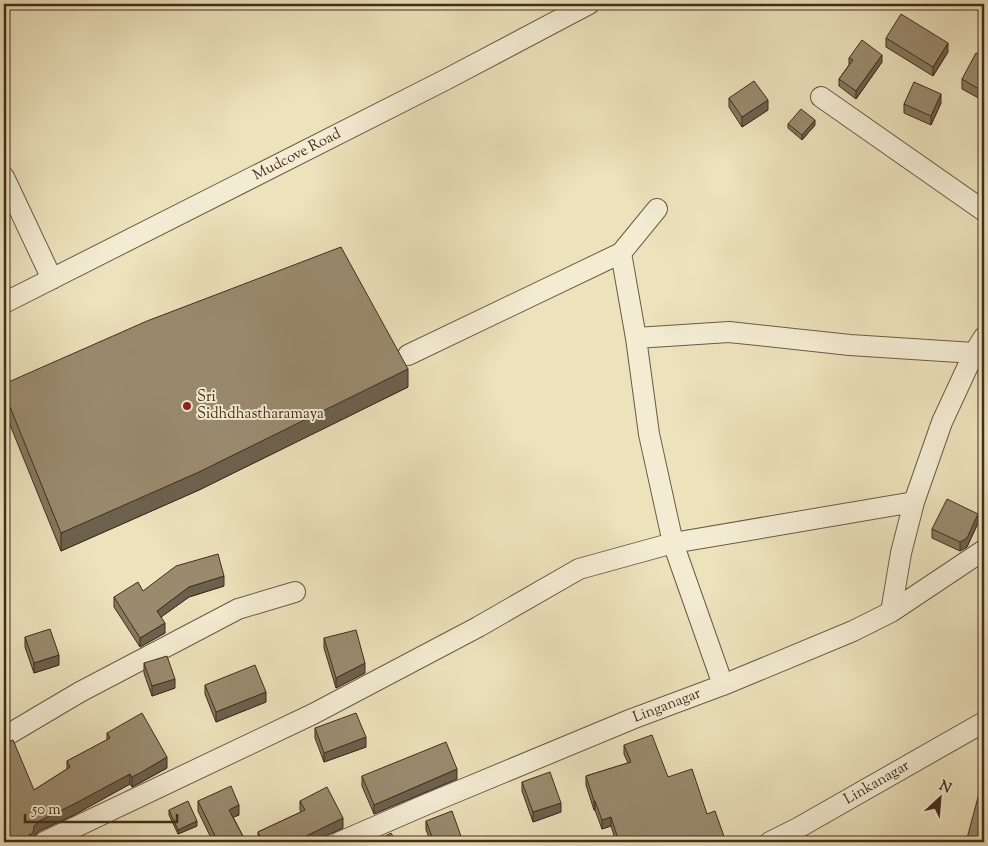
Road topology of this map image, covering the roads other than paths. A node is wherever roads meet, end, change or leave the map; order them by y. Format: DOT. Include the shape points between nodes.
graph roads {
  1 [pos="589,4"];
  2 [pos="821,97"];
  3 [pos="4,177"];
  4 [pos="657,209"];
  5 [pos="984,211"];
  6 [pos="621,253"];
  7 [pos="52,279"];
  8 [pos="4,303"];
  9 [pos="636,338"];
  10 [pos="979,345"];
  11 [pos="408,355"];
  12 [pos="914,502"];
  13 [pos="672,543"];
  14 [pos="984,550"];
  15 [pos="296,592"];
  16 [pos="891,612"];
  17 [pos="723,685"];
  18 [pos="984,722"];
  19 [pos="4,736"];
  20 [pos="44,842"];
  21 [pos="340,842"];
  22 [pos="770,842"];
  1 -- 7 [label="street, Mudcove Road"];
  2 -- 5 [label="street"];
  3 -- 7 [label="street"];
  4 -- 6 [label="street"];
  6 -- 9 [label="street"];
  6 -- 11 [label="street"];
  7 -- 8 [label="street, Mudcove Road"];
  9 -- 10 [label="street" via="728,332 850,345"];
  9 -- 13 [label="street" via="649,434"];
  10 -- 12 [label="street" via="942,422"];
  12 -- 13 [label="street"];
  12 -- 16 [label="street"];
  13 -- 17 [label="street"];
  13 -- 20 [label="street" via="579,569 478,627 313,714"];
  14 -- 16 [label="street, Linganagar"];
  15 -- 19 [label="street" via="238,609"];
  16 -- 17 [label="street, Linganagar"];
  17 -- 21 [label="street, Linganagar" via="587,738"];
  18 -- 22 [label="street, Linkanagar"];
}
